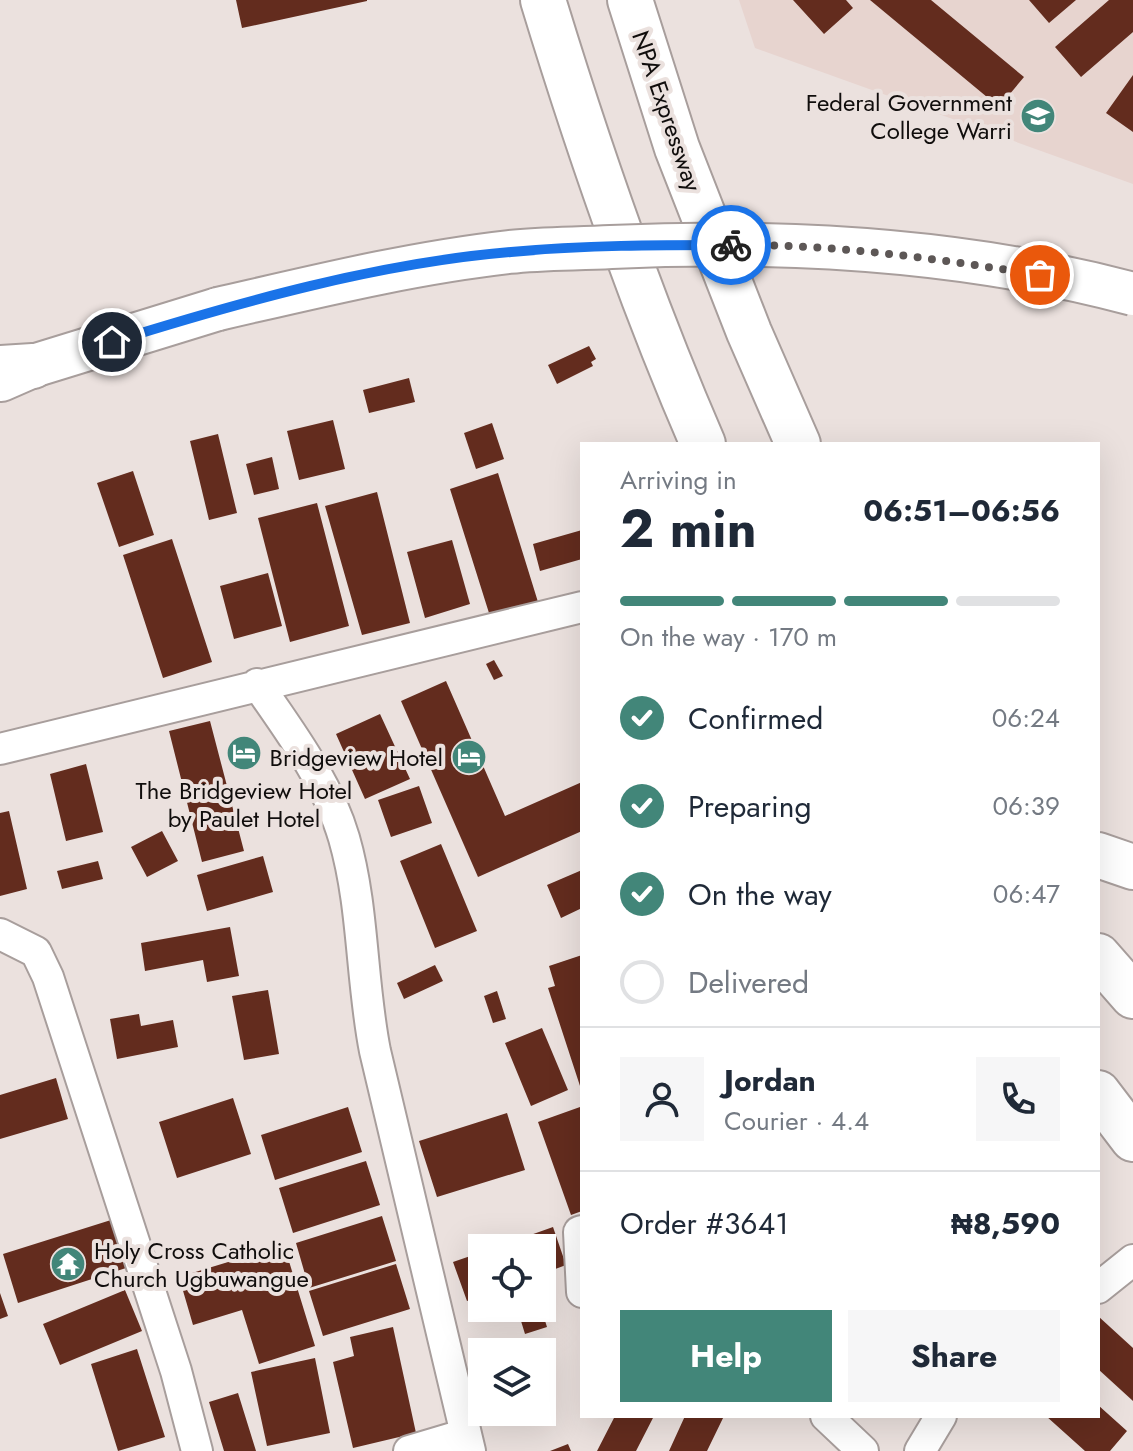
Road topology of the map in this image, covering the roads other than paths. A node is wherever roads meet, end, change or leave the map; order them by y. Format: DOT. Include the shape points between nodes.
graph roads {
  1 [pos="543,0"];
  2 [pos="630,0"];
  3 [pos="1133,294"];
  4 [pos="11,371"];
  5 [pos="702,442"];
  6 [pos="797,442"];
  7 [pos="580,607"];
  8 [pos="257,684"];
  9 [pos="0,749"];
  10 [pos="1100,856"];
  11 [pos="1133,867"];
  12 [pos="0,934"];
  13 [pos="1100,958"];
  14 [pos="1133,996"];
  15 [pos="1100,1096"];
  16 [pos="1133,1139"];
  17 [pos="580,1232"];
  18 [pos="580,1252"];
  19 [pos="1133,1260"];
  20 [pos="1100,1286"];
  21 [pos="828,1418"];
  22 [pos="940,1418"];
  23 [pos="468,1443"];
  24 [pos="197,1451"];
  25 [pos="409,1451"];
  26 [pos="863,1451"];
  27 [pos="920,1451"];
  1 -- 5 [label="main road" via="587,146 657,339"];
  2 -- 6 [label="main road, NPA Expressway" via="677,148"];
  3 -- 4 [label="main road, bridge" via="918,256 791,244 510,252 375,274 218,309"];
  7 -- 8 [label="street"];
  8 -- 9 [label="street"];
  8 -- 23 [label="street" via="321,785 344,837 358,905 364,993 375,1051"];
  10 -- 11 [label="main road"];
  12 -- 24 [label="street" via="36,952 48,977"];
  13 -- 14 [label="main road"];
  15 -- 16 [label="main road"];
  17 -- 18 [label="street"];
  19 -- 20 [label="street"];
  21 -- 26 [label="street"];
  22 -- 27 [label="street"];
  23 -- 25 [label="street"];
}
